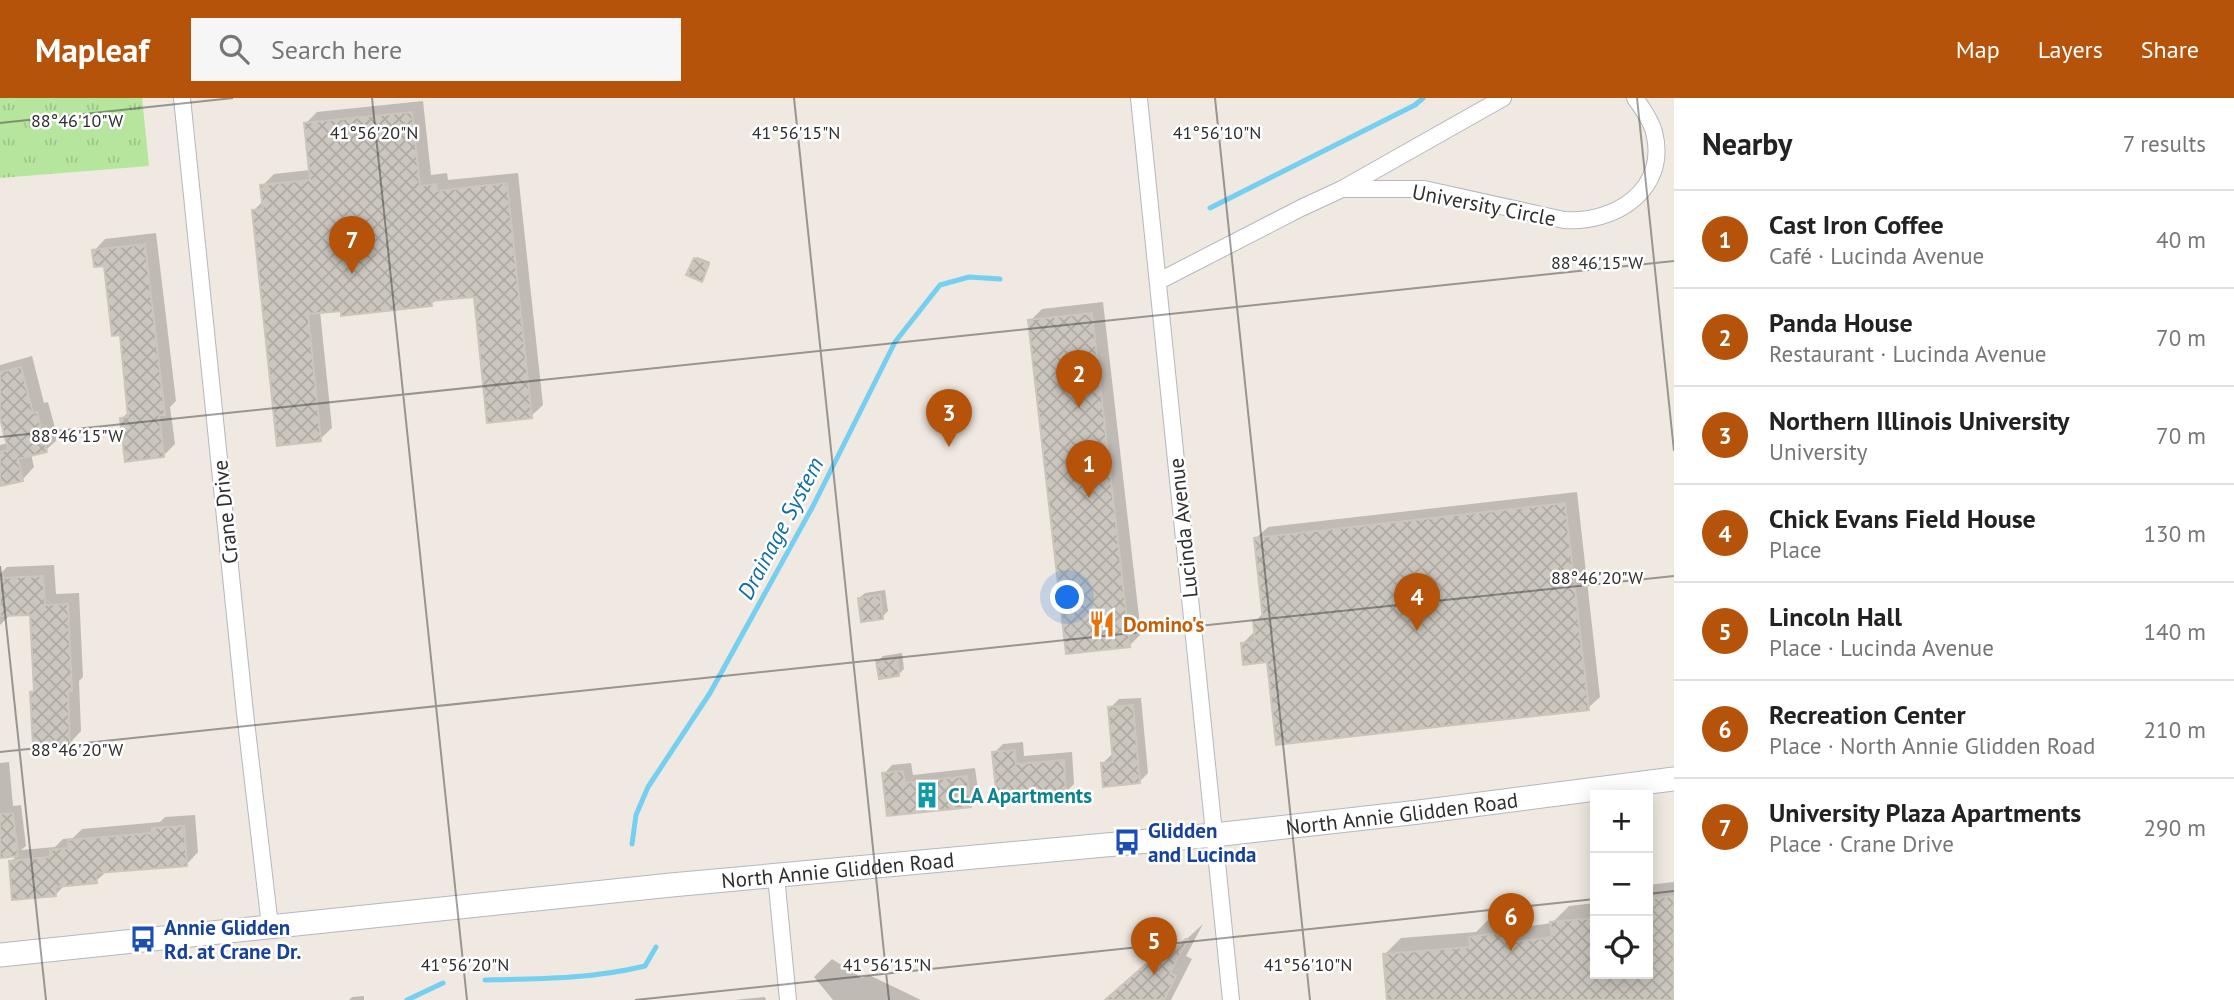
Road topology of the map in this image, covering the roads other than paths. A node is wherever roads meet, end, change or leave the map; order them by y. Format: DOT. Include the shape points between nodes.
graph roads {
  1 [pos="182,98"];
  2 [pos="1139,98"];
  3 [pos="1503,98"];
  4 [pos="1635,98"];
  5 [pos="1342,190"];
  6 [pos="1158,281"];
  7 [pos="1674,779"];
  8 [pos="1214,835"];
  9 [pos="776,876"];
  10 [pos="270,926"];
  11 [pos="0,955"];
  12 [pos="788,1000"];
  13 [pos="1231,1000"];
  1 -- 10 [label="street, Crane Drive"];
  2 -- 6 [label="street, Lucinda Avenue"];
  3 -- 5 [label="street, University Circle"];
  4 -- 5 [label="street, University Circle" via="1653,130 1655,162 1630,203 1604,217 1564,220 1423,190"];
  5 -- 6 [label="street, University Circle"];
  6 -- 8 [label="street, Lucinda Avenue"];
  7 -- 8 [label="main road, North Annie Glidden Road"];
  8 -- 9 [label="main road, North Annie Glidden Road"];
  8 -- 13 [label="street, Lucinda Avenue"];
  9 -- 10 [label="main road, North Annie Glidden Road"];
  9 -- 12 [label="street"];
  10 -- 11 [label="main road, North Annie Glidden Road"];
}
